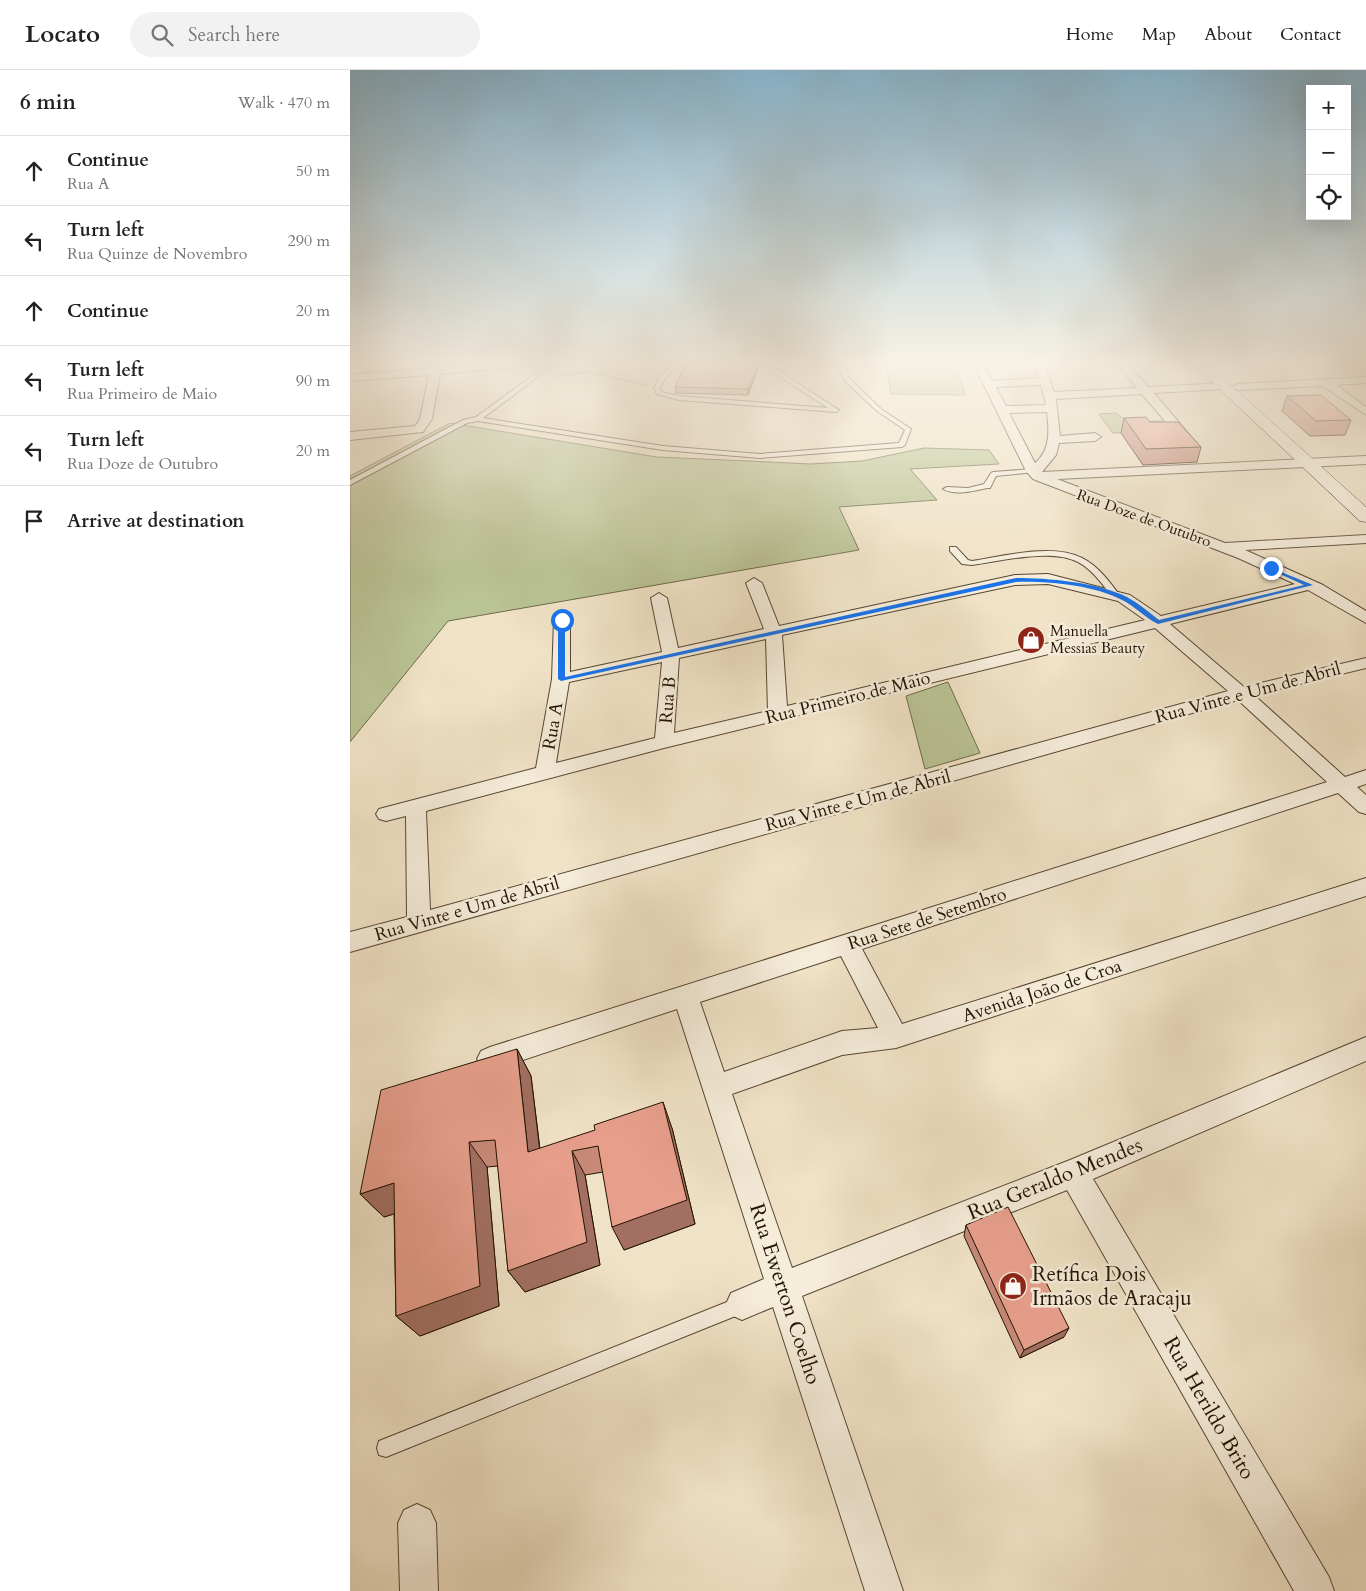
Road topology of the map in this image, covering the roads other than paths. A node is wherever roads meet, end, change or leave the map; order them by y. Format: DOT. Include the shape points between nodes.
graph roads {
  1 [pos="390,432"];
  2 [pos="445,432"];
  3 [pos="561,432"];
  4 [pos="907,432"];
  5 [pos="1013,432"];
  6 [pos="1052,432"];
  7 [pos="1182,432"];
  8 [pos="1276,432"];
  9 [pos="1287,432"];
  10 [pos="350,436"];
  11 [pos="1096,438"];
  12 [pos="1052,440"];
  13 [pos="1366,460"];
  14 [pos="1323,462"];
  15 [pos="1306,463"];
  16 [pos="1211,468"];
  17 [pos="1035,474"];
  18 [pos="350,483"];
  19 [pos="946,490"];
  20 [pos="1366,501"];
  21 [pos="1366,517"];
  22 [pos="1366,539"];
  23 [pos="1222,547"];
  24 [pos="953,549"];
  25 [pos="754,583"];
  26 [pos="1310,585"];
  27 [pos="1120,597"];
  28 [pos="659,598"];
  29 [pos="1366,618"];
  30 [pos="562,620"];
  31 [pos="1158,622"];
  32 [pos="774,633"];
  33 [pos="671,656"];
  34 [pos="1366,663"];
  35 [pos="561,679"];
  36 [pos="1241,692"];
  37 [pos="778,716"];
  38 [pos="664,742"];
  39 [pos="545,772"];
  40 [pos="1366,777"];
  41 [pos="1341,785"];
  42 [pos="1366,807"];
  43 [pos="416,808"];
  44 [pos="386,814"];
  45 [pos="1366,887"];
  46 [pos="419,923"];
  47 [pos="350,942"];
  48 [pos="847,945"];
  49 [pos="686,998"];
  50 [pos="896,1037"];
  51 [pos="1366,1049"];
  52 [pos="488,1060"];
  53 [pos="717,1088"];
  54 [pos="1073,1173"];
  55 [pos="783,1289"];
  56 [pos="742,1304"];
  57 [pos="386,1448"];
  58 [pos="417,1523"];
  59 [pos="419,1591"];
  60 [pos="884,1591"];
  61 [pos="1316,1591"];
  1 -- 10 [label="street"];
  2 -- 18 [label="lane"];
  3 -- 4 [label="lane" via="663,448 760,456 902,445"];
  5 -- 17 [label="street"];
  6 -- 12 [label="street"];
  7 -- 16 [label="street"];
  8 -- 15 [label="main road"];
  9 -- 14 [label="main road"];
  11 -- 12 [label="street"];
  12 -- 17 [label="street" via="1050,456"];
  13 -- 14 [label="street"];
  14 -- 15 [label="street"];
  14 -- 20 [label="main road"];
  15 -- 16 [label="street"];
  15 -- 21 [label="main road"];
  16 -- 17 [label="street"];
  17 -- 19 [label="lane" via="993,474 987,486"];
  17 -- 23 [label="street, Rua Doze de Outubro" via="1084,496"];
  22 -- 23 [label="street"];
  23 -- 26 [label="street, Rua Doze de Outubro"];
  24 -- 27 [label="lane" via="965,562 972,563 1020,556 1060,554 1075,557 1103,578"];
  25 -- 32 [label="street"];
  26 -- 29 [label="street, Rua Doze de Outubro"];
  26 -- 31 [label="street, Rua Primeiro de Maio"];
  27 -- 31 [label="street"];
  27 -- 32 [label="street" via="1048,579 1024,579"];
  28 -- 33 [label="street, Rua B"];
  30 -- 35 [label="street, Rua A"];
  31 -- 36 [label="street"];
  31 -- 37 [label="street, Rua Primeiro de Maio"];
  32 -- 33 [label="street"];
  32 -- 37 [label="street"];
  33 -- 35 [label="street"];
  33 -- 38 [label="street, Rua B"];
  34 -- 36 [label="street, Rua Vinte e Um de Abril"];
  35 -- 39 [label="street, Rua A"];
  36 -- 41 [label="street"];
  36 -- 46 [label="street, Rua Vinte e Um de Abril"];
  37 -- 38 [label="street, Rua Primeiro de Maio"];
  38 -- 39 [label="street, Rua Primeiro de Maio"];
  39 -- 43 [label="street, Rua Primeiro de Maio"];
  40 -- 41 [label="street, Rua Sete de Setembro"];
  41 -- 42 [label="street"];
  41 -- 48 [label="street, Rua Sete de Setembro"];
  43 -- 44 [label="street, Rua Primeiro de Maio"];
  43 -- 46 [label="street"];
  45 -- 50 [label="street, Avenida João de Croa"];
  46 -- 47 [label="street, Rua Vinte e Um de Abril"];
  48 -- 49 [label="street, Rua Sete de Setembro"];
  48 -- 50 [label="street"];
  49 -- 52 [label="street, Rua Sete de Setembro"];
  49 -- 53 [label="street, Rua Ewerton Coelho"];
  50 -- 53 [label="street, Avenida João de Croa" via="842,1043"];
  51 -- 54 [label="street, Rua Geraldo Mendes"];
  53 -- 55 [label="street, Rua Ewerton Coelho"];
  54 -- 55 [label="street, Rua Geraldo Mendes"];
  54 -- 61 [label="street, Rua Herildo Brito"];
  55 -- 56 [label="street, Rua Geraldo Mendes"];
  55 -- 60 [label="street, Rua Ewerton Coelho"];
  56 -- 57 [label="lane"];
  58 -- 59 [label="street"];
}
